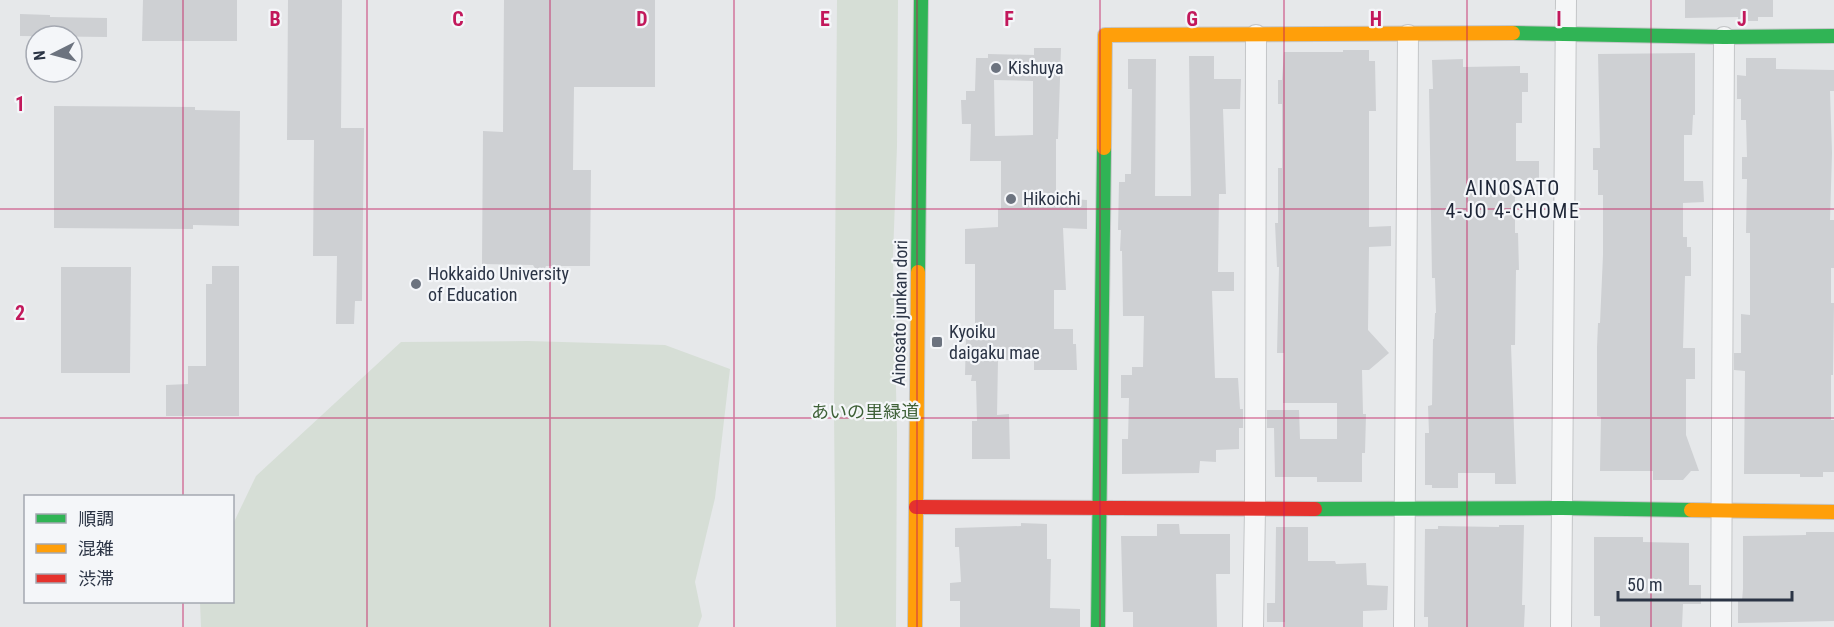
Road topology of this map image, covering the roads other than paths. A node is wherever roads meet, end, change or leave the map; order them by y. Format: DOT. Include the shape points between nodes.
graph roads {
  1 [pos="921,0"];
  2 [pos="1566,0"];
  3 [pos="1566,33"];
  4 [pos="1256,35"];
  5 [pos="1408,35"];
  6 [pos="1834,36"];
  7 [pos="1724,37"];
  8 [pos="916,507"];
  9 [pos="1100,508"];
  10 [pos="1562,508"];
  11 [pos="1255,509"];
  12 [pos="1406,510"];
  13 [pos="1722,512"];
  14 [pos="1834,512"];
  15 [pos="915,627"];
  16 [pos="1098,627"];
  17 [pos="1253,627"];
  18 [pos="1404,627"];
  19 [pos="1562,627"];
  20 [pos="1721,627"];
  1 -- 8 [label="street, Ainosato junkan dori"];
  2 -- 3 [label="street"];
  3 -- 5 [label="street"];
  3 -- 7 [label="street"];
  3 -- 10 [label="street"];
  4 -- 5 [label="street"];
  4 -- 9 [label="street" via="1105,35"];
  4 -- 11 [label="street"];
  5 -- 12 [label="street"];
  6 -- 7 [label="street"];
  7 -- 13 [label="street"];
  8 -- 9 [label="street"];
  8 -- 15 [label="street, Ainosato junkan dori"];
  9 -- 11 [label="street"];
  9 -- 16 [label="street"];
  10 -- 12 [label="street"];
  10 -- 13 [label="street"];
  10 -- 19 [label="street"];
  11 -- 12 [label="street"];
  11 -- 17 [label="street"];
  12 -- 18 [label="street"];
  13 -- 14 [label="street"];
  13 -- 20 [label="street"];
}
